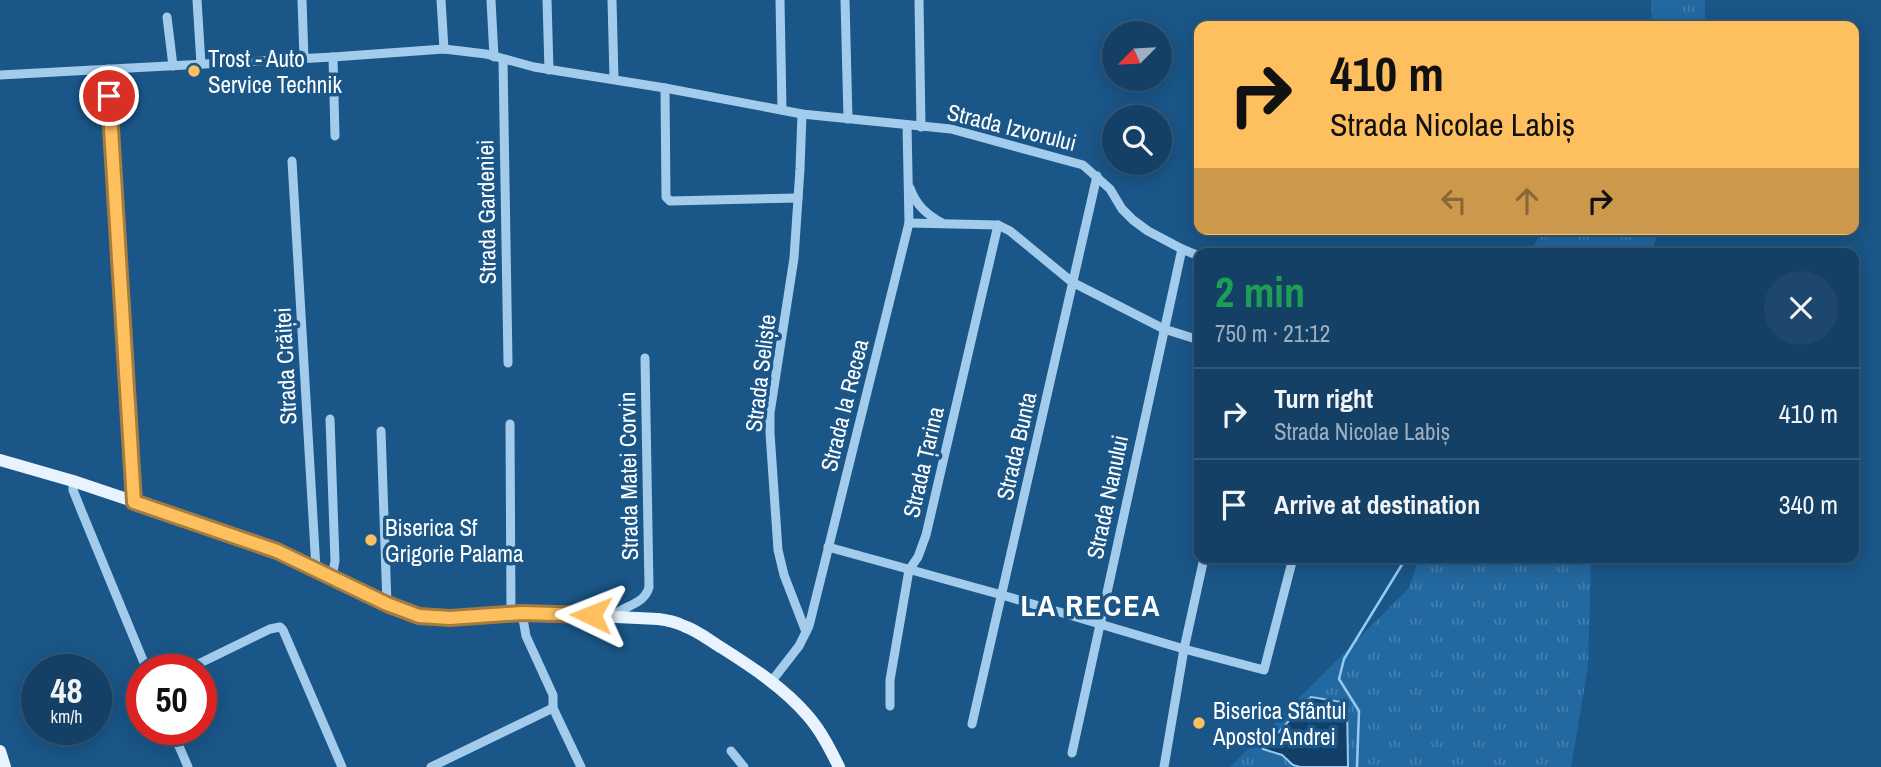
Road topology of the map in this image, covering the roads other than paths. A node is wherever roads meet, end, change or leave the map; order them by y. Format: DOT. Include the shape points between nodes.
graph roads {
  1 [pos="197,0"];
  2 [pos="302,0"];
  3 [pos="441,0"];
  4 [pos="491,0"];
  5 [pos="547,0"];
  6 [pos="612,0"];
  7 [pos="780,0"];
  8 [pos="845,0"];
  9 [pos="919,0"];
  10 [pos="167,17"];
  11 [pos="444,49"];
  12 [pos="333,57"];
  13 [pos="498,58"];
  14 [pos="304,59"];
  15 [pos="201,64"];
  16 [pos="173,66"];
  17 [pos="108,69"];
  18 [pos="549,70"];
  19 [pos="0,75"];
  20 [pos="614,79"];
  21 [pos="665,88"];
  22 [pos="782,110"];
  23 [pos="802,114"];
  24 [pos="848,118"];
  25 [pos="907,125"];
  26 [pos="921,127"];
  27 [pos="335,136"];
  28 [pos="292,161"];
  29 [pos="1097,176"];
  30 [pos="908,184"];
  31 [pos="798,198"];
  32 [pos="909,223"];
  33 [pos="943,224"];
  34 [pos="998,225"];
  35 [pos="1182,249"];
  36 [pos="1194,254"];
  37 [pos="1072,282"];
  38 [pos="1164,329"];
  39 [pos="1194,338"];
  40 [pos="645,358"];
  41 [pos="508,363"];
  42 [pos="330,419"];
  43 [pos="510,424"];
  44 [pos="381,431"];
  45 [pos="0,460"];
  46 [pos="73,481"];
  47 [pos="134,502"];
  48 [pos="828,547"];
  49 [pos="1203,563"];
  50 [pos="1292,563"];
  51 [pos="316,569"];
  52 [pos="909,570"];
  53 [pos="332,577"];
  54 [pos="1002,595"];
  55 [pos="387,604"];
  56 [pos="516,613"];
  57 [pos="613,616"];
  58 [pos="1099,624"];
  59 [pos="806,632"];
  60 [pos="1184,649"];
  61 [pos="140,654"];
  62 [pos="217,655"];
  63 [pos="771,682"];
  64 [pos="890,706"];
  65 [pos="553,709"];
  66 [pos="972,724"];
  67 [pos="178,745"];
  68 [pos="0,751"];
  69 [pos="731,751"];
  70 [pos="1072,753"];
  71 [pos="5,767"];
  72 [pos="188,767"];
  73 [pos="342,767"];
  74 [pos="431,767"];
  75 [pos="581,767"];
  76 [pos="744,767"];
  77 [pos="839,767"];
  78 [pos="1164,767"];
  1 -- 15 [label="street"];
  2 -- 14 [label="street"];
  3 -- 11 [label="street"];
  4 -- 13 [label="street, Strada Gardeniei"];
  5 -- 18 [label="street"];
  6 -- 20 [label="street"];
  7 -- 22 [label="street"];
  8 -- 24 [label="street"];
  9 -- 26 [label="street"];
  10 -- 16 [label="street"];
  11 -- 12 [label="street, Strada Izvorului"];
  11 -- 13 [label="street, Strada Izvorului"];
  12 -- 14 [label="street, Strada Izvorului"];
  12 -- 27 [label="street"];
  13 -- 18 [label="street, Strada Izvorului"];
  13 -- 41 [label="street, Strada Gardeniei"];
  14 -- 15 [label="street, Strada Izvorului"];
  15 -- 16 [label="street, Strada Izvorului"];
  16 -- 17 [label="street, Strada Izvorului"];
  17 -- 19 [label="street, Strada Izvorului"];
  17 -- 47 [label="street"];
  18 -- 20 [label="street, Strada Izvorului"];
  20 -- 21 [label="street, Strada Izvorului"];
  21 -- 22 [label="street, Strada Izvorului"];
  21 -- 31 [label="street" via="666,197 670,201"];
  22 -- 23 [label="street, Strada Izvorului"];
  23 -- 24 [label="street, Strada Izvorului"];
  23 -- 31 [label="street, Strada Seliște"];
  24 -- 25 [label="street, Strada Izvorului"];
  25 -- 26 [label="street, Strada Izvorului"];
  25 -- 30 [label="street, Strada la Recea"];
  26 -- 29 [label="street, Strada Izvorului" via="951,129 1083,165"];
  28 -- 51 [label="street, Strada Crăiței"];
  29 -- 35 [label="street, Strada Izvorului" via="1133,220"];
  29 -- 37 [label="street, Strada Bunta"];
  30 -- 32 [label="street, Strada la Recea"];
  30 -- 33 [label="street" via="921,208"];
  31 -- 59 [label="street, Strada Seliște" via="770,433 778,550"];
  32 -- 33 [label="street"];
  32 -- 48 [label="street, Strada la Recea"];
  33 -- 34 [label="street"];
  34 -- 37 [label="street"];
  34 -- 52 [label="street, Strada Țarina" via="926,535"];
  35 -- 36 [label="street, Strada Izvorului"];
  35 -- 38 [label="street, Strada Nanului"];
  37 -- 38 [label="street"];
  37 -- 54 [label="street, Strada Bunta"];
  38 -- 39 [label="street"];
  38 -- 58 [label="street, Strada Nanului"];
  40 -- 57 [label="street, Strada Matei Corvin" via="649,587 643,599"];
  42 -- 53 [label="street"];
  43 -- 56 [label="street"];
  44 -- 55 [label="street"];
  45 -- 46 [label="main road"];
  46 -- 47 [label="main road"];
  46 -- 61 [label="street" via="80,510"];
  47 -- 51 [label="main road" via="255,542"];
  48 -- 52 [label="street"];
  48 -- 59 [label="street, Strada la Recea"];
  49 -- 60 [label="street"];
  50 -- 60 [label="street" via="1264,670"];
  51 -- 53 [label="main road"];
  52 -- 54 [label="street"];
  52 -- 64 [label="street, Strada Țarina" via="890,680"];
  53 -- 55 [label="main road"];
  54 -- 58 [label="street"];
  54 -- 66 [label="street, Strada Bunta"];
  55 -- 56 [label="main road" via="434,618"];
  56 -- 57 [label="main road"];
  56 -- 65 [label="street" via="553,695"];
  57 -- 63 [label="main road" via="658,618 686,626"];
  58 -- 60 [label="street"];
  58 -- 70 [label="street, Strada Nanului"];
  59 -- 63 [label="street, Strada la Recea"];
  60 -- 78 [label="street"];
  62 -- 73 [label="street" via="280,627"];
  63 -- 77 [label="main road" via="808,716"];
  65 -- 74 [label="street"];
  65 -- 75 [label="street"];
  67 -- 72 [label="street"];
  68 -- 71 [label="main road"];
  69 -- 76 [label="street"];
}
